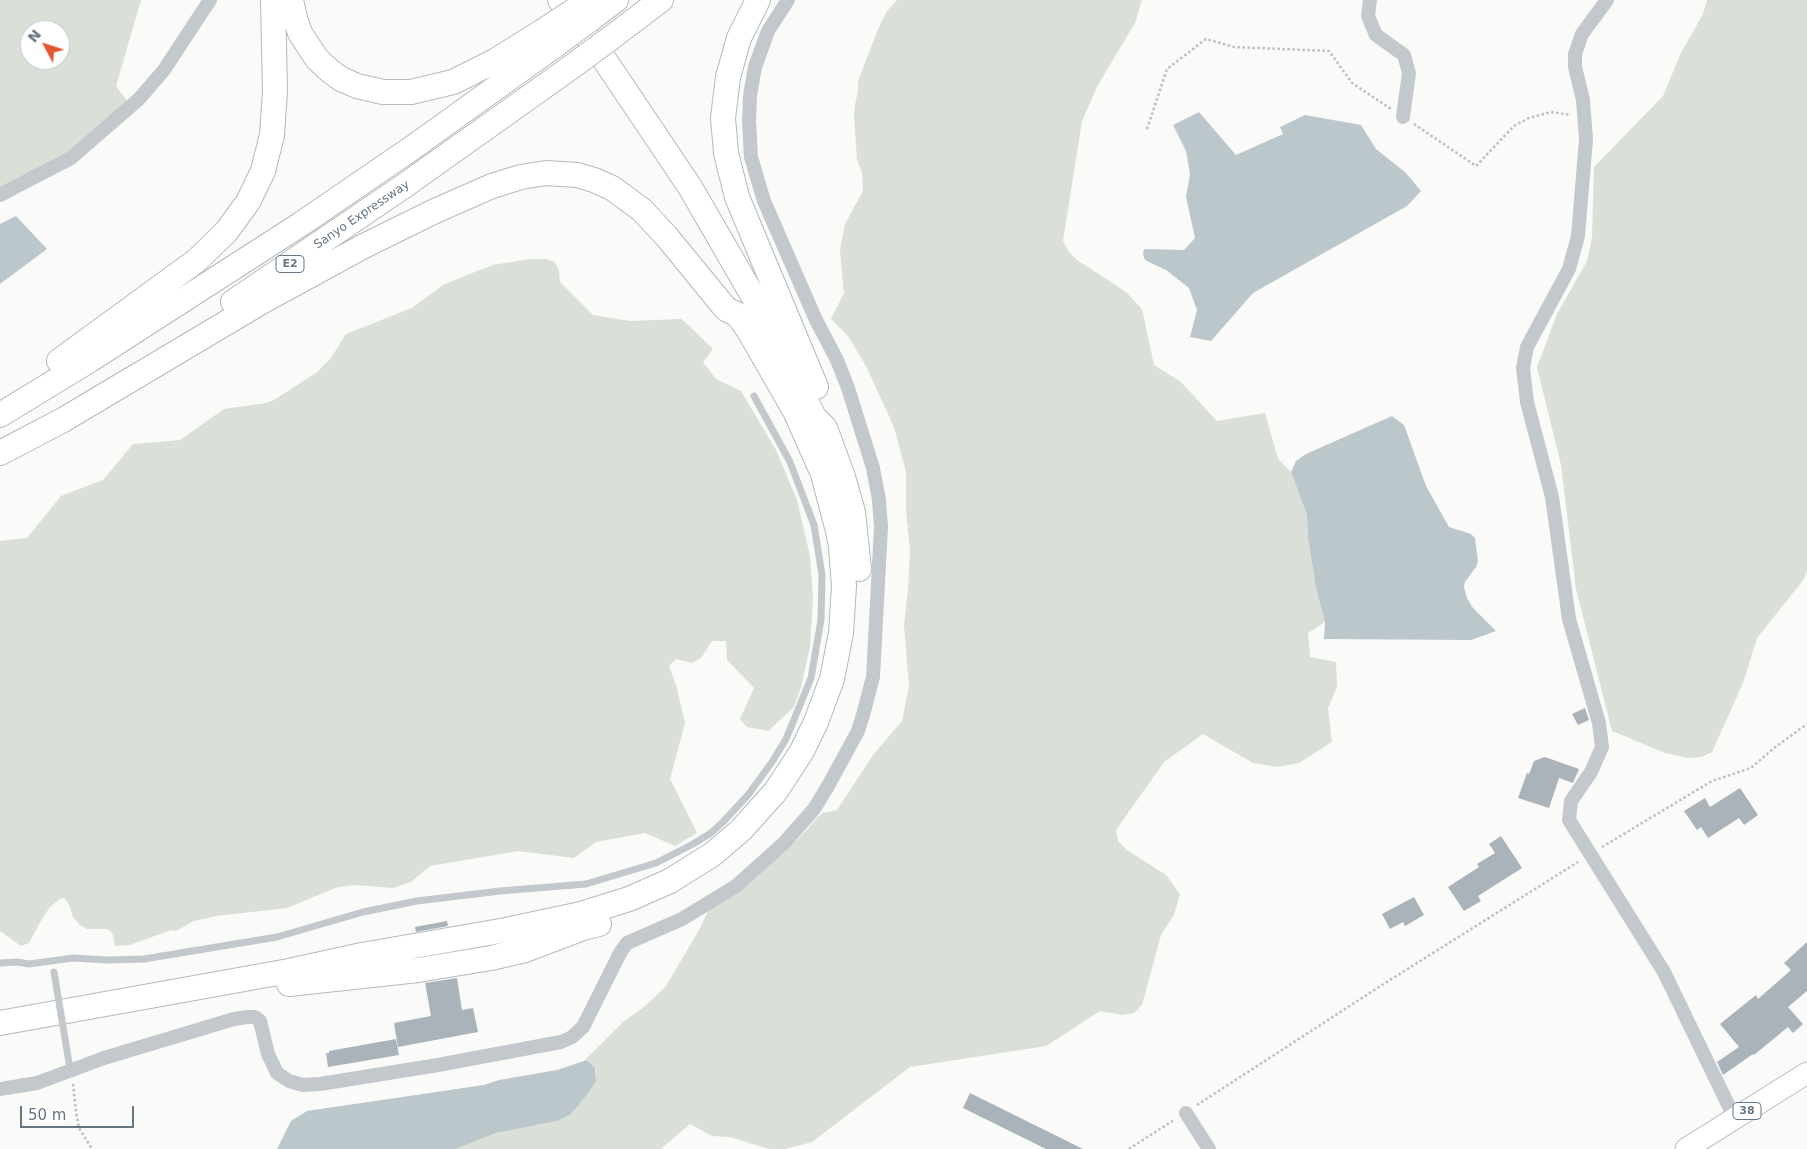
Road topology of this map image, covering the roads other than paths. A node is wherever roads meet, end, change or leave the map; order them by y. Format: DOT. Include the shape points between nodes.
graph roads {
  1 [pos="210,0"];
  2 [pos="273,0"];
  3 [pos="291,0"];
  4 [pos="543,0"];
  5 [pos="560,0"];
  6 [pos="616,0"];
  7 [pos="661,0"];
  8 [pos="758,0"];
  9 [pos="788,0"];
  10 [pos="1370,0"];
  11 [pos="1607,0"];
  12 [pos="591,6"];
  13 [pos="549,39"];
  14 [pos="1403,117"];
  15 [pos="0,195"];
  16 [pos="738,314"];
  17 [pos="754,396"];
  18 [pos="0,402"];
  19 [pos="0,415"];
  20 [pos="825,428"];
  21 [pos="0,446"];
  22 [pos="0,453"];
  23 [pos="52,960"];
  24 [pos="0,963"];
  25 [pos="0,1022"];
  26 [pos="0,1036"];
  27 [pos="70,1067"];
  28 [pos="1807,1073"];
  29 [pos="0,1090"];
  30 [pos="1186,1112"];
  31 [pos="1735,1119"];
  32 [pos="1209,1149"];
  33 [pos="1686,1149"];
  1 -- 15 [label="street" via="164,70 139,99 71,158"];
  2 -- 18 [label="highway" via="275,91 272,135 263,171 242,212 223,236 196,261"];
  3 -- 13 [label="highway" via="300,33 317,59 341,78 383,92 411,92 453,82"];
  4 -- 16 [label="highway" via="678,194 730,283"];
  5 -- 20 [label="highway" via="690,187 753,296 814,417"];
  6 -- 12 [label="highway, E2"];
  7 -- 21 [label="highway, Sanyo Expressway / E2, bridge" via="449,155 300,257"];
  8 -- 20 [label="highway" via="739,38 728,77 723,118 728,166 737,197 825,411"];
  9 -- 27 [label="street" via="768,31 755,67 750,96 751,157 764,202 848,388 873,468 881,527 873,677 858,731 821,798 784,843 736,886 682,919 627,943 586,1023 568,1039 438,1065 303,1085 277,1073 268,1054 260,1021 247,1017"];
  10 -- 14 [label="street" via="1368,16 1376,35 1404,55 1408,73"];
  11 -- 31 [label="street" via="1582,34 1575,54 1586,139 1578,236 1569,269 1527,347 1523,368 1527,402 1552,497 1570,619 1599,723 1602,747 1571,801 1570,820 1664,972"];
  12 -- 13 [label="highway, E2, bridge"];
  13 -- 19 [label="highway, E2" via="426,138 301,224"];
  16 -- 22 [label="highway" via="726,309 650,218 620,194 577,175 531,175 492,186 364,246"];
  16 -- 25 [label="highway" via="786,394 823,474 838,531 844,586 838,651 816,722 786,777 741,830 713,854 670,881 629,899 580,914 288,971"];
  17 -- 23 [label="lane" via="790,462 814,525 822,574 821,620 811,678 786,739 748,795 711,833 656,862 586,884 417,901 363,912 277,937 144,959"];
  20 -- 26 [label="highway" via="853,512 859,556 858,612 848,671 833,720 802,779 764,827 722,865 666,900 510,954 418,970 289,984"];
  23 -- 24 [label="lane" via="29,964"];
  23 -- 27 [label="lane, bridge"];
  27 -- 29 [label="street" via="37,1083"];
  28 -- 31 [label="main road, 38"];
  30 -- 32 [label="street"];
  31 -- 33 [label="main road, 38"];
}
